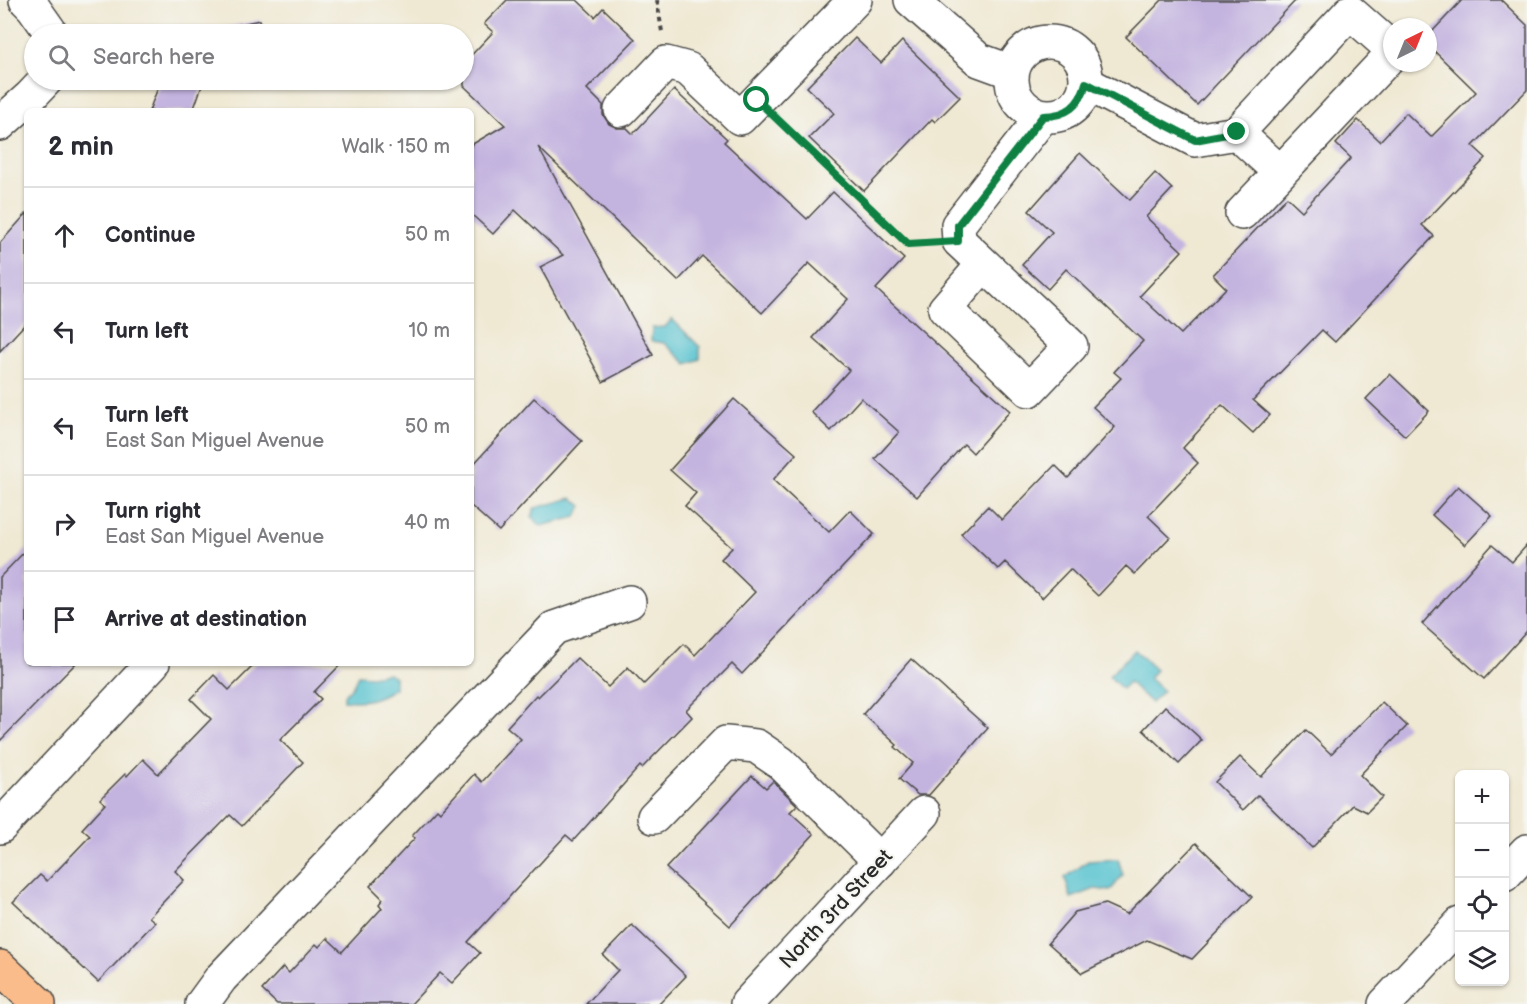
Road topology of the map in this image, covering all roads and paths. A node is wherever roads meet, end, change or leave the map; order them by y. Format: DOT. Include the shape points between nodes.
graph roads {
  1 [pos="26,0"];
  2 [pos="855,0"];
  3 [pos="911,0"];
  4 [pos="44,24"];
  5 [pos="1383,41"];
  6 [pos="1383,63"];
  7 [pos="1012,72"];
  8 [pos="1086,83"];
  9 [pos="36,90"];
  10 [pos="757,100"];
  11 [pos="621,110"];
  12 [pos="1043,116"];
  13 [pos="0,124"];
  14 [pos="1237,132"];
  15 [pos="1280,172"];
  16 [pos="1242,213"];
  17 [pos="958,241"];
  18 [pos="983,265"];
  19 [pos="629,602"];
  20 [pos="150,666"];
  21 [pos="924,813"];
  22 [pos="654,818"];
  23 [pos="0,827"];
  24 [pos="1527,851"];
  25 [pos="880,861"];
  26 [pos="1509,870"];
  27 [pos="1455,929"];
  28 [pos="0,967"];
  29 [pos="39,1004"];
  30 [pos="202,1004"];
  31 [pos="747,1004"];
  32 [pos="1385,1004"];
  1 -- 4 [label="street"];
  2 -- 10 [label="street"];
  3 -- 7 [label="street" via="979,60"];
  5 -- 14 [label="street" via="1350,12"];
  6 -- 15 [label="street"];
  7 -- 8 [label="street" via="1024,51 1048,41 1072,49 1081,58"];
  7 -- 12 [label="street" via="1015,96 1032,113"];
  8 -- 12 [label="street" via="1083,96 1067,112"];
  8 -- 14 [label="street" via="1195,140"];
  9 -- 13 [label="street"];
  10 -- 11 [label="street" via="740,118 688,69 666,63"];
  10 -- 17 [label="path" via="908,244"];
  12 -- 17 [label="street" via="958,225"];
  14 -- 15 [label="street"];
  15 -- 16 [label="street"];
  17 -- 18 [label="street"];
  19 -- 30 [label="street" via="554,628 221,978"];
  20 -- 23 [label="street"];
  21 -- 25 [label="street, North 3rd Street"];
  22 -- 25 [label="street" via="726,743 756,746 782,763"];
  24 -- 26 [label="street"];
  25 -- 31 [label="street, North 3rd Street"];
  27 -- 32 [label="street"];
  28 -- 29 [label="main road"];
}
